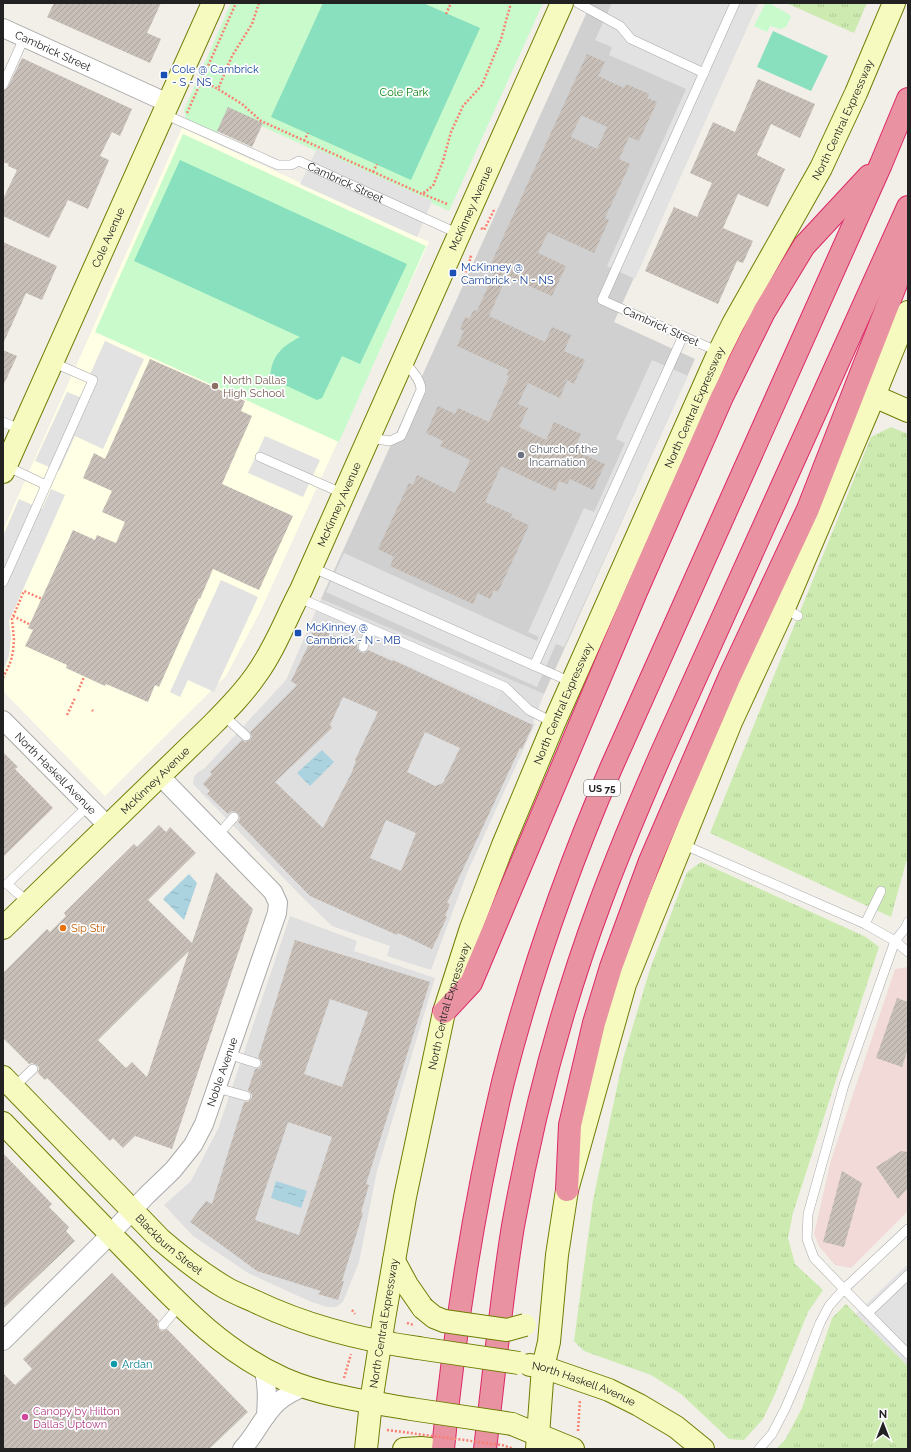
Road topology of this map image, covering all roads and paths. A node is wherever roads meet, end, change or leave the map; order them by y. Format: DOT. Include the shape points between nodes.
graph roads {
  1 [pos="213,3"];
  2 [pos="236,3"];
  3 [pos="259,3"];
  4 [pos="451,3"];
  5 [pos="511,3"];
  6 [pos="562,3"];
  7 [pos="578,3"];
  8 [pos="735,3"];
  9 [pos="894,3"];
  10 [pos="446,14"];
  11 [pos="3,28"];
  12 [pos="24,38"];
  13 [pos="704,74"];
  14 [pos="201,80"];
  15 [pos="3,85"];
  16 [pos="218,89"];
  17 [pos="908,99"];
  18 [pos="171,113"];
  19 [pos="308,133"];
  20 [pos="304,141"];
  21 [pos="377,164"];
  22 [pos="881,164"];
  23 [pos="373,172"];
  24 [pos="422,194"];
  25 [pos="447,204"];
  26 [pos="908,207"];
  27 [pos="899,228"];
  28 [pos="459,234"];
  29 [pos="908,312"];
  30 [pos="682,336"];
  31 [pos="719,352"];
  32 [pos="404,361"];
  33 [pos="52,362"];
  34 [pos="874,396"];
  35 [pos="908,411"];
  36 [pos="12,426"];
  37 [pos="368,438"];
  38 [pos="260,457"];
  39 [pos="4,469"];
  40 [pos="46,484"];
  41 [pos="344,494"];
  42 [pos="311,566"];
  43 [pos="3,582"];
  44 [pos="297,597"];
  45 [pos="42,599"];
  46 [pos="13,616"];
  47 [pos="29,624"];
  48 [pos="370,629"];
  49 [pos="363,648"];
  50 [pos="534,666"];
  51 [pos="84,677"];
  52 [pos="3,678"];
  53 [pos="571,682"];
  54 [pos="78,692"];
  55 [pos="75,698"];
  56 [pos="67,715"];
  57 [pos="223,715"];
  58 [pos="3,720"];
  59 [pos="554,723"];
  60 [pos="246,736"];
  61 [pos="160,776"];
  62 [pos="88,806"];
  63 [pos="234,817"];
  64 [pos="108,826"];
  65 [pos="218,835"];
  66 [pos="682,844"];
  67 [pos="881,891"];
  68 [pos="29,903"];
  69 [pos="908,922"];
  70 [pos="865,924"];
  71 [pos="3,928"];
  72 [pos="895,941"];
  73 [pos="908,952"];
  74 [pos="444,1012"];
  75 [pos="228,1054"];
  76 [pos="256,1063"];
  77 [pos="33,1069"];
  78 [pos="8,1082"];
  79 [pos="216,1088"];
  80 [pos="246,1096"];
  81 [pos="3,1123"];
  82 [pos="568,1190"];
  83 [pos="132,1210"];
  84 [pos="908,1229"];
  85 [pos="110,1234"];
  86 [pos="394,1261"];
  87 [pos="908,1275"];
  88 [pos="844,1289"];
  89 [pos="180,1305"];
  90 [pos="553,1309"];
  91 [pos="352,1310"];
  92 [pos="868,1313"];
  93 [pos="355,1314"];
  94 [pos="163,1325"];
  95 [pos="3,1341"];
  96 [pos="380,1343"];
  97 [pos="352,1350"];
  98 [pos="908,1354"];
  99 [pos="544,1367"];
  100 [pos="263,1368"];
  101 [pos="344,1381"];
  102 [pos="305,1387"];
  103 [pos="580,1400"];
  104 [pos="371,1402"];
  105 [pos="266,1416"];
  106 [pos="387,1430"];
  107 [pos="538,1442"];
  108 [pos="575,1442"];
  109 [pos="242,1449"];
  110 [pos="366,1449"];
  111 [pos="404,1449"];
  112 [pos="430,1449"];
  113 [pos="443,1449"];
  114 [pos="485,1449"];
  115 [pos="514,1449"];
  116 [pos="703,1449"];
  117 [pos="759,1449"];
  1 -- 18 [label="street, Cole Avenue"];
  2 -- 14 [label="path"];
  3 -- 16 [label="path" via="252,24 232,56"];
  4 -- 10 [label="path"];
  5 -- 24 [label="path" via="501,39 482,84 463,106 451,132 433,186"];
  6 -- 28 [label="street, McKinney Avenue"];
  7 -- 13 [label="lane" via="620,26 630,39"];
  8 -- 13 [label="lane"];
  9 -- 31 [label="street, North Central Expressway" via="821,168"];
  11 -- 12 [label="street, Cambrick Street"];
  12 -- 15 [label="lane"];
  12 -- 18 [label="street, Cambrick Street"];
  13 -- 30 [label="lane, Cambrick Street" via="602,300"];
  14 -- 16 [label="path"];
  14 -- 18 [label="path"];
  16 -- 20 [label="path" via="242,104 261,121"];
  17 -- 22 [label="highway, US 75"];
  18 -- 28 [label="lane, Cambrick Street" via="278,165 291,165 299,161"];
  18 -- 33 [label="street, Cole Avenue"];
  19 -- 20 [label="path"];
  20 -- 23 [label="path"];
  21 -- 23 [label="path"];
  22 -- 74 [label="highway" via="804,246 764,312 722,396 472,983"];
  22 -- 113 [label="highway, US 75" via="608,774 551,922 511,1055 485,1163 461,1299"];
  23 -- 24 [label="path"];
  24 -- 25 [label="path"];
  26 -- 27 [label="highway"];
  27 -- 82 [label="highway" via="896,284 893,292 808,509 742,648 650,861 611,967 594,1023 570,1125"];
  27 -- 114 [label="highway" via="662,752 599,904 551,1058 530,1144 502,1302"];
  28 -- 32 [label="street, McKinney Avenue"];
  29 -- 34 [label="street"];
  30 -- 31 [label="lane, Cambrick Street"];
  30 -- 50 [label="lane"];
  31 -- 53 [label="street, North Central Expressway"];
  32 -- 37 [label="street, McKinney Avenue"];
  32 -- 37 [label="lane" via="418,379 421,390 401,436 390,441"];
  33 -- 36 [label="street, Cole Avenue"];
  33 -- 40 [label="lane" via="93,380"];
  34 -- 35 [label="street"];
  34 -- 66 [label="street" via="791,612 731,722"];
  36 -- 39 [label="street, Cole Avenue"];
  37 -- 41 [label="street, McKinney Avenue"];
  38 -- 41 [label="lane"];
  39 -- 40 [label="lane"];
  40 -- 43 [label="lane"];
  41 -- 42 [label="street, McKinney Avenue"];
  42 -- 44 [label="street, McKinney Avenue"];
  42 -- 50 [label="lane"];
  44 -- 48 [label="lane"];
  44 -- 57 [label="street, McKinney Avenue" via="257,675"];
  45 -- 46 [label="path" via="24,591"];
  46 -- 47 [label="path"];
  46 -- 52 [label="path" via="13,651"];
  48 -- 49 [label="lane"];
  48 -- 59 [label="lane" via="505,687 529,710"];
  50 -- 53 [label="lane"];
  51 -- 54 [label="path"];
  53 -- 59 [label="street, North Central Expressway"];
  55 -- 56 [label="path"];
  57 -- 60 [label="lane"];
  57 -- 61 [label="street, McKinney Avenue"];
  58 -- 62 [label="street, North Haskell Avenue"];
  59 -- 74 [label="street, North Central Expressway" via="474,921"];
  61 -- 64 [label="street, McKinney Avenue"];
  61 -- 65 [label="street, Noble Avenue"];
  62 -- 64 [label="street, North Haskell Avenue"];
  62 -- 68 [label="lane" via="7,884"];
  63 -- 65 [label="lane"];
  64 -- 68 [label="street, McKinney Avenue"];
  65 -- 75 [label="street, Noble Avenue" via="273,892 278,903 277,913"];
  66 -- 70 [label="lane"];
  66 -- 82 [label="street" via="625,984"];
  67 -- 70 [label="lane"];
  68 -- 71 [label="street, McKinney Avenue"];
  69 -- 72 [label="lane"];
  70 -- 72 [label="lane"];
  72 -- 73 [label="lane"];
  72 -- 88 [label="lane" via="844,1085 808,1214 807,1238 814,1258"];
  74 -- 86 [label="street, North Central Expressway" via="412,1161"];
  75 -- 76 [label="lane"];
  75 -- 79 [label="street, Noble Avenue"];
  77 -- 78 [label="lane"];
  78 -- 83 [label="street, Blackburn Street"];
  79 -- 80 [label="lane"];
  79 -- 83 [label="street, Noble Avenue" via="204,1124 193,1145 173,1170"];
  81 -- 85 [label="street"];
  82 -- 90 [label="street"];
  83 -- 85 [label="street, Noble Avenue"];
  83 -- 96 [label="street, Blackburn Street" via="177,1253 227,1289 316,1326"];
  84 -- 88 [label="lane"];
  85 -- 89 [label="street"];
  85 -- 95 [label="street, Noble Avenue"];
  86 -- 90 [label="street, bridge" via="423,1308 444,1321 507,1330 525,1325"];
  86 -- 96 [label="street, North Central Expressway"];
  87 -- 92 [label="lane"];
  88 -- 92 [label="lane"];
  88 -- 117 [label="lane" via="829,1306 820,1322 785,1409 772,1434"];
  89 -- 94 [label="lane"];
  89 -- 100 [label="street" via="221,1342"];
  90 -- 99 [label="street"];
  91 -- 93 [label="path"];
  92 -- 98 [label="lane"];
  96 -- 99 [label="street, North Haskell Avenue, bridge"];
  96 -- 104 [label="street, North Central Expressway"];
  97 -- 101 [label="path"];
  99 -- 107 [label="street"];
  99 -- 116 [label="street, North Haskell Avenue" via="609,1390 639,1405 676,1427"];
  100 -- 102 [label="street"];
  100 -- 105 [label="street" via="268,1392"];
  102 -- 104 [label="street"];
  102 -- 105 [label="street" via="293,1391 278,1402"];
  103 -- 108 [label="path"];
  104 -- 107 [label="street, bridge" via="512,1424"];
  104 -- 110 [label="street, North Central Expressway"];
  105 -- 109 [label="street"];
  106 -- 115 [label="path, bridge" via="502,1445"];
  107 -- 108 [label="street"];
  111 -- 112 [label="street"];
}
